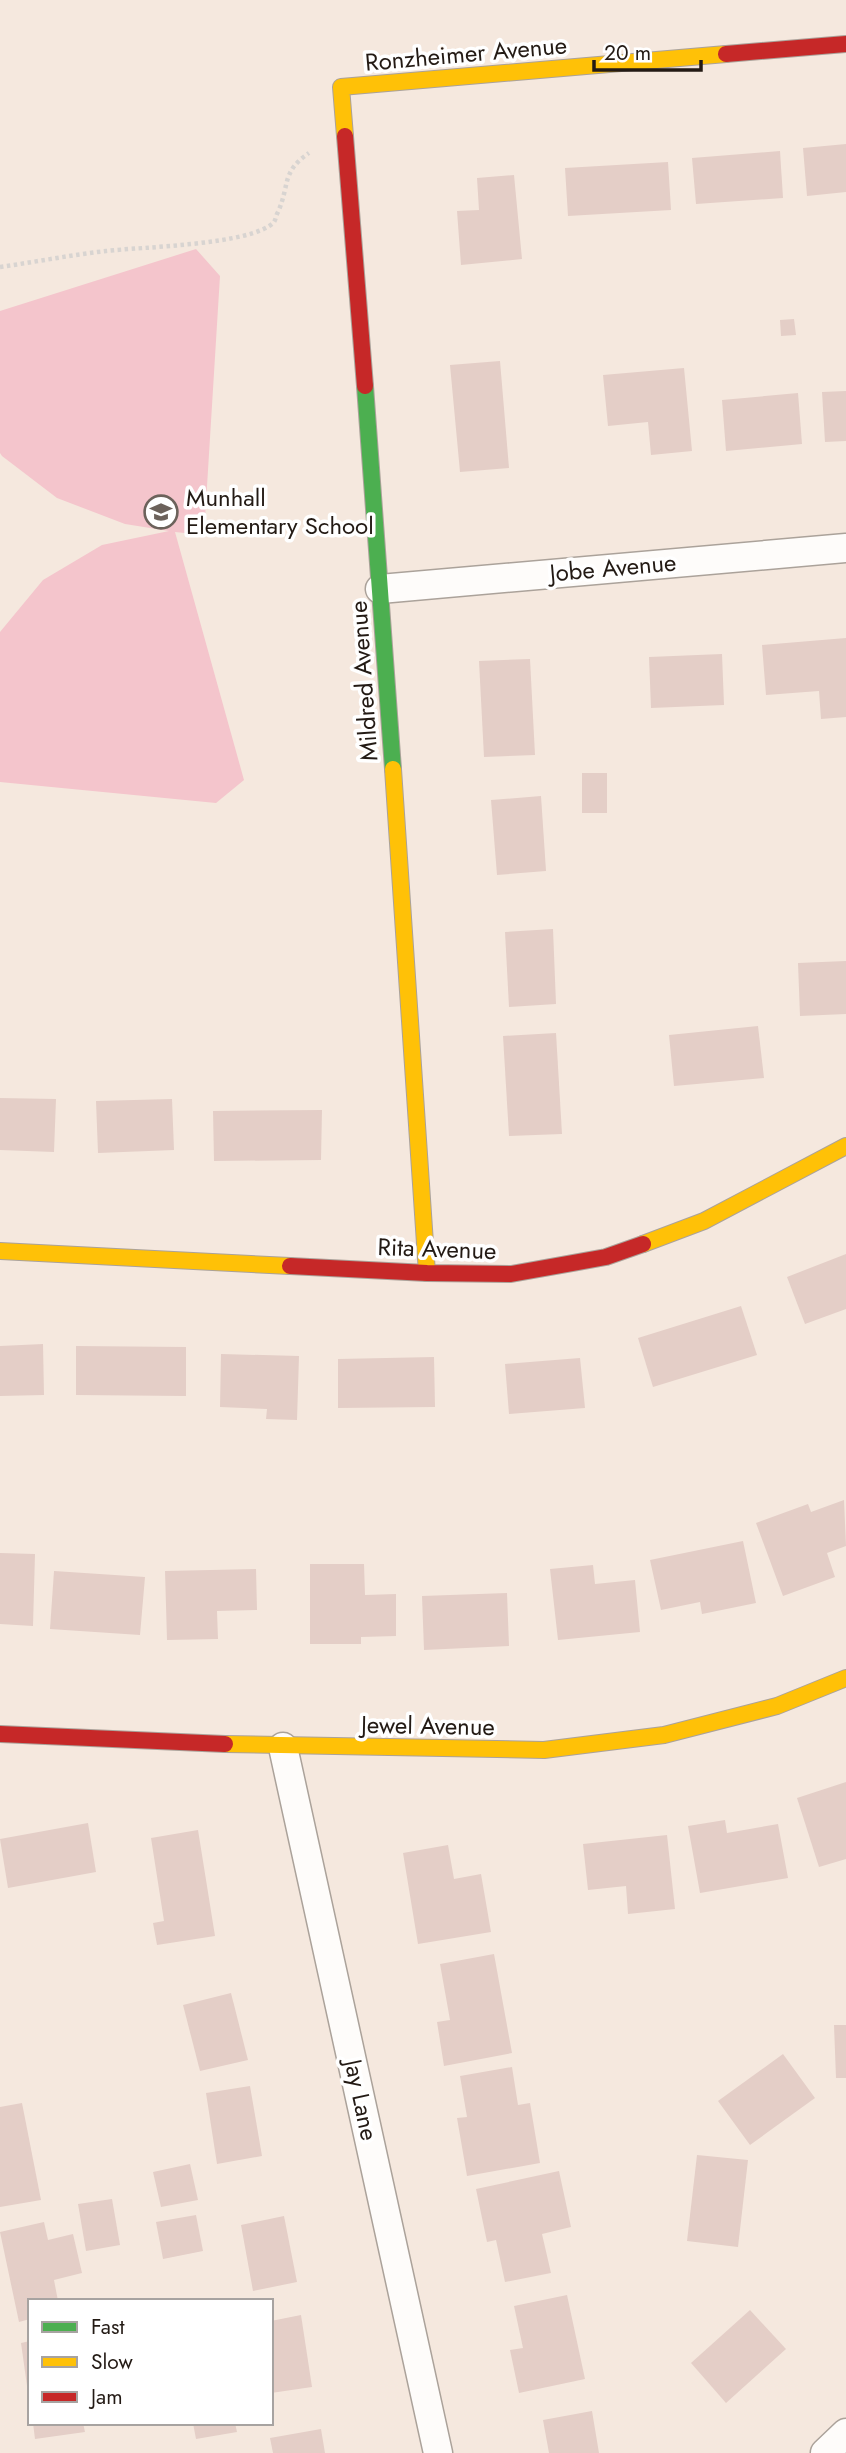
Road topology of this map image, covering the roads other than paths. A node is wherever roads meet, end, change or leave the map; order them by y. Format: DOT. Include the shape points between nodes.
graph roads {
  1 [pos="846,44"];
  2 [pos="341,88"];
  3 [pos="846,548"];
  4 [pos="380,589"];
  5 [pos="846,1146"];
  6 [pos="0,1251"];
  7 [pos="427,1273"];
  8 [pos="846,1678"];
  9 [pos="0,1734"];
  10 [pos="283,1747"];
  11 [pos="846,2433"];
  12 [pos="438,2453"];
  13 [pos="825,2453"];
  1 -- 2 [label="street, Ronzheimer Avenue"];
  2 -- 4 [label="street, Mildred Avenue"];
  3 -- 4 [label="street, Jobe Avenue"];
  4 -- 7 [label="street, Mildred Avenue"];
  5 -- 7 [label="street, Rita Avenue" via="704,1221 606,1256 511,1274"];
  6 -- 7 [label="street, Rita Avenue"];
  8 -- 10 [label="street, Jewel Avenue" via="777,1706 664,1735 544,1750"];
  9 -- 10 [label="street, Jewel Avenue"];
  10 -- 12 [label="street, Jay Lane"];
  11 -- 13 [label="street"];
}
